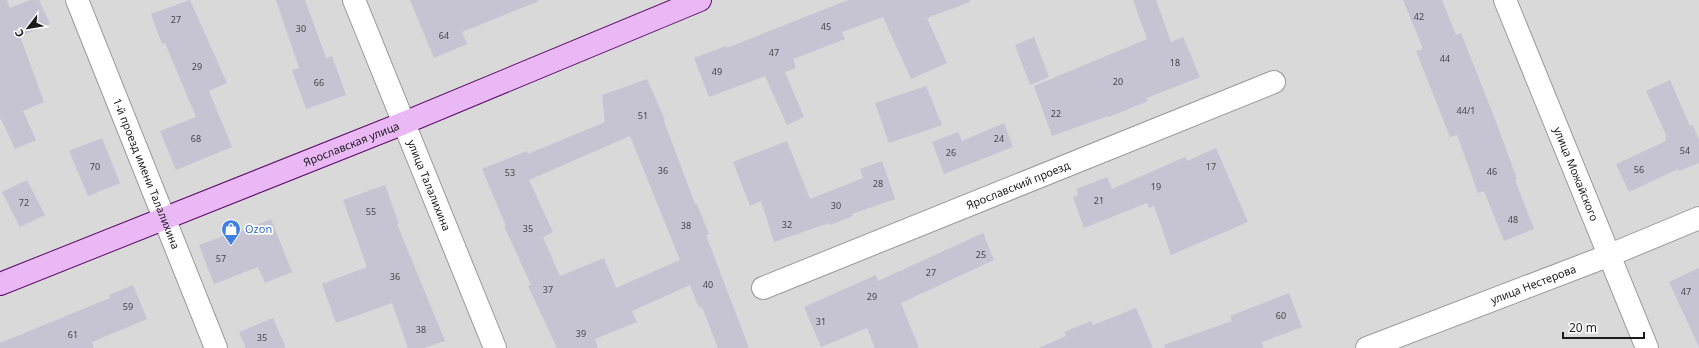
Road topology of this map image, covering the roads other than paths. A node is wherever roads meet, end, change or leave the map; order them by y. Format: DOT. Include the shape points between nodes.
graph roads {
  1 [pos="77,0"];
  2 [pos="354,0"];
  3 [pos="700,0"];
  4 [pos="1505,0"];
  5 [pos="1274,82"];
  6 [pos="404,123"];
  7 [pos="1699,218"];
  8 [pos="165,220"];
  9 [pos="1610,255"];
  10 [pos="0,284"];
  11 [pos="763,288"];
  12 [pos="216,348"];
  13 [pos="495,348"];
  14 [pos="1367,348"];
  15 [pos="1647,348"];
  1 -- 8 [label="street, 1-й проезд имени Талалихина"];
  2 -- 6 [label="street, улица Талалихина"];
  3 -- 6 [label="street, Ярославская улица"];
  4 -- 9 [label="street, улица Можайского"];
  5 -- 11 [label="street, Ярославский проезд"];
  6 -- 8 [label="street, Ярославская улица"];
  6 -- 13 [label="street, улица Талалихина"];
  7 -- 9 [label="street, улица Нестерова"];
  8 -- 10 [label="street, Ярославская улица"];
  8 -- 12 [label="street, 1-й проезд имени Талалихина"];
  9 -- 14 [label="street, улица Нестерова"];
  9 -- 15 [label="street, улица Можайского"];
}
